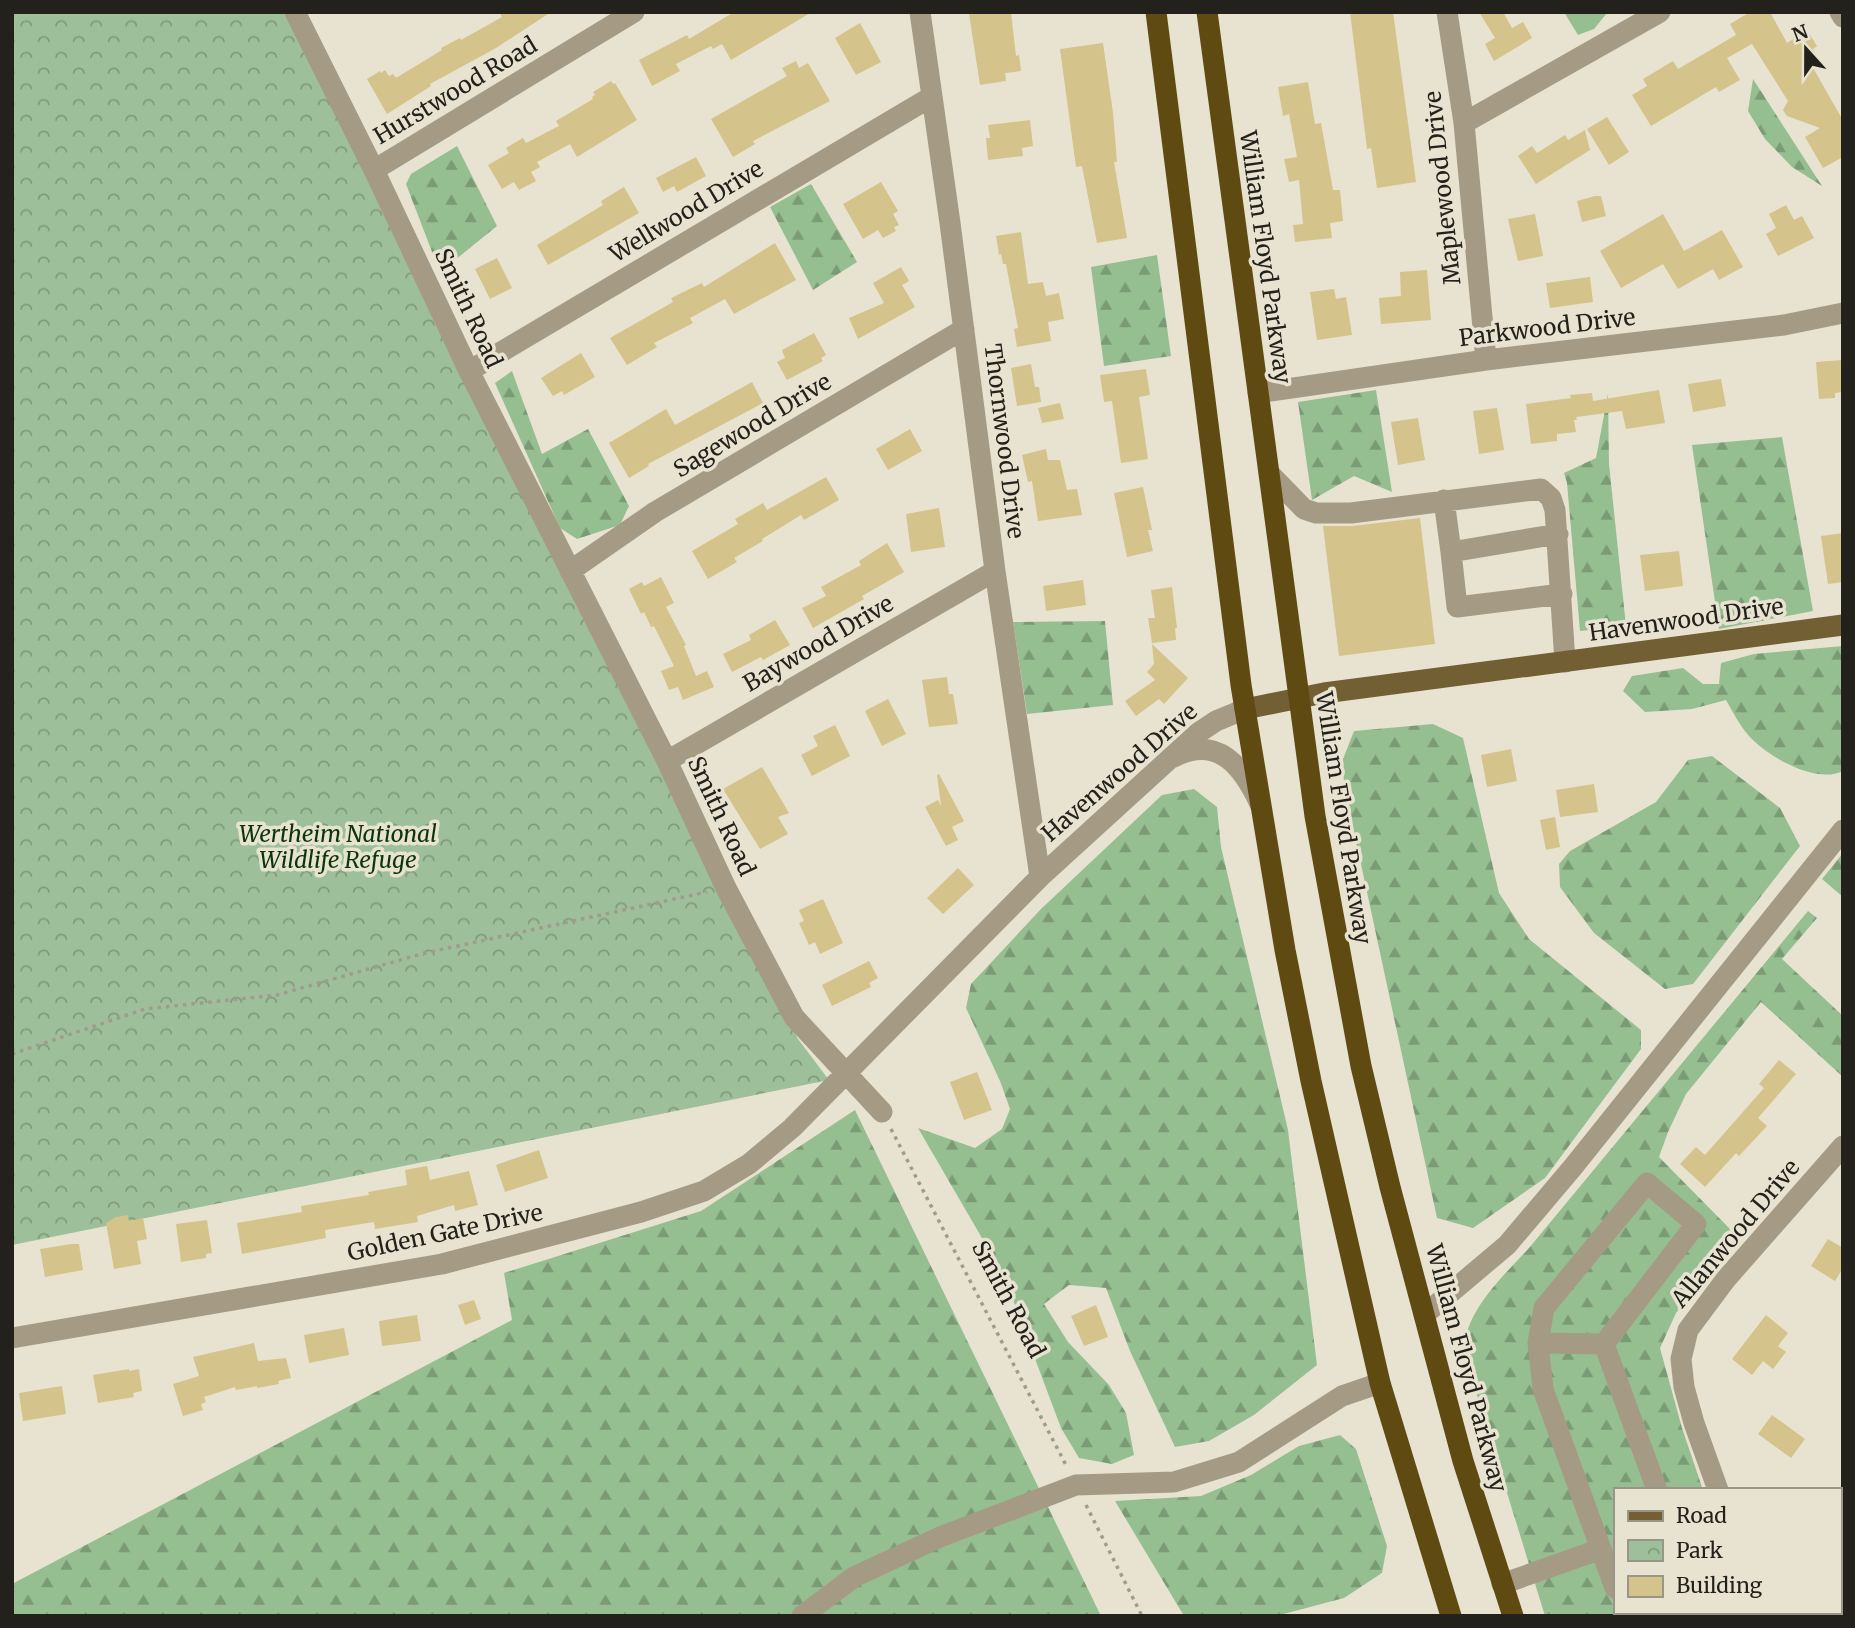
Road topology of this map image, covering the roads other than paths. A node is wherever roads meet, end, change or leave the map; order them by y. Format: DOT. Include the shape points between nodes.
graph roads {
  1 [pos="295,12"];
  2 [pos="634,12"];
  3 [pos="920,12"];
  4 [pos="1156,12"];
  5 [pos="1207,12"];
  6 [pos="1447,12"];
  7 [pos="1660,12"];
  8 [pos="1840,12"];
  9 [pos="1843,17"];
  10 [pos="931,97"];
  11 [pos="1464,123"];
  12 [pos="374,170"];
  13 [pos="1843,313"];
  14 [pos="964,329"];
  15 [pos="1486,360"];
  16 [pos="469,371"];
  17 [pos="1258,393"];
  18 [pos="1269,473"];
  19 [pos="1444,500"];
  20 [pos="1558,534"];
  21 [pos="1451,552"];
  22 [pos="570,571"];
  23 [pos="995,571"];
  24 [pos="1562,594"];
  25 [pos="1843,625"];
  26 [pos="1565,662"];
  27 [pos="1298,697"];
  28 [pos="1245,709"];
  29 [pos="1169,760"];
  30 [pos="667,761"];
  31 [pos="1261,804"];
  32 [pos="1843,830"];
  33 [pos="1040,877"];
  34 [pos="845,1075"];
  35 [pos="882,1112"];
  36 [pos="1843,1146"];
  37 [pos="1424,1315"];
  38 [pos="12,1338"];
  39 [pos="1538,1343"];
  40 [pos="1604,1344"];
  41 [pos="1380,1383"];
  42 [pos="1656,1488"];
  43 [pos="1717,1488"];
  44 [pos="1601,1549"];
  45 [pos="1502,1584"];
  46 [pos="1614,1585"];
  47 [pos="802,1616"];
  48 [pos="1451,1616"];
  49 [pos="1513,1616"];
  1 -- 12 [label="street, Smith Road"];
  2 -- 12 [label="street, Hurstwood Road"];
  3 -- 10 [label="street, Thornwood Drive"];
  4 -- 28 [label="highway"];
  5 -- 17 [label="highway, William Floyd Parkway"];
  6 -- 11 [label="street, Maplewood Drive"];
  7 -- 11 [label="street"];
  8 -- 9 [label="street"];
  10 -- 14 [label="street, Thornwood Drive"];
  10 -- 16 [label="street, Wellwood Drive"];
  11 -- 15 [label="street, Maplewood Drive"];
  12 -- 16 [label="street, Smith Road"];
  13 -- 15 [label="street, Parkwood Drive" via="1784,325"];
  14 -- 22 [label="street, Sagewood Drive" via="655,513"];
  14 -- 23 [label="street, Thornwood Drive"];
  15 -- 17 [label="street, Parkwood Drive"];
  16 -- 22 [label="street, Smith Road"];
  17 -- 18 [label="highway, William Floyd Parkway"];
  18 -- 19 [label="street" via="1304,509 1316,513 1351,513"];
  18 -- 27 [label="highway, William Floyd Parkway"];
  19 -- 20 [label="street" via="1541,489 1551,498"];
  19 -- 21 [label="street"];
  20 -- 21 [label="street"];
  20 -- 24 [label="street"];
  21 -- 24 [label="street" via="1457,607"];
  22 -- 30 [label="street, Smith Road"];
  23 -- 30 [label="street, Baywood Drive"];
  23 -- 33 [label="street, Thornwood Drive"];
  24 -- 26 [label="street"];
  25 -- 26 [label="main road, Havenwood Drive"];
  26 -- 27 [label="main road, Havenwood Drive"];
  27 -- 28 [label="main road, Havenwood Drive"];
  27 -- 37 [label="highway, William Floyd Parkway" via="1361,1066"];
  28 -- 29 [label="street, Havenwood Drive" via="1198,733"];
  28 -- 31 [label="highway"];
  29 -- 31 [label="street" via="1203,749 1226,755"];
  29 -- 33 [label="street, Havenwood Drive"];
  30 -- 34 [label="street, Smith Road" via="726,888 794,1017"];
  31 -- 41 [label="highway" via="1311,1081"];
  32 -- 37 [label="street" via="1507,1245"];
  33 -- 34 [label="street, Havenwood Drive"];
  34 -- 35 [label="street, Smith Road"];
  34 -- 38 [label="street, Golden Gate Drive" via="749,1164 704,1191 642,1212 442,1264"];
  36 -- 43 [label="street, Allanwood Drive" via="1688,1330 1681,1360 1684,1387"];
  37 -- 45 [label="highway, William Floyd Parkway"];
  39 -- 40 [label="street"];
  39 -- 40 [label="street" via="1544,1308 1647,1183 1696,1224"];
  39 -- 44 [label="street" via="1543,1389"];
  40 -- 42 [label="street"];
  41 -- 47 [label="street" via="1342,1396 1239,1462 1174,1482 1076,1485 940,1537 854,1577"];
  41 -- 48 [label="highway"];
  44 -- 45 [label="street"];
  44 -- 46 [label="street"];
  45 -- 49 [label="highway, William Floyd Parkway"];
}
